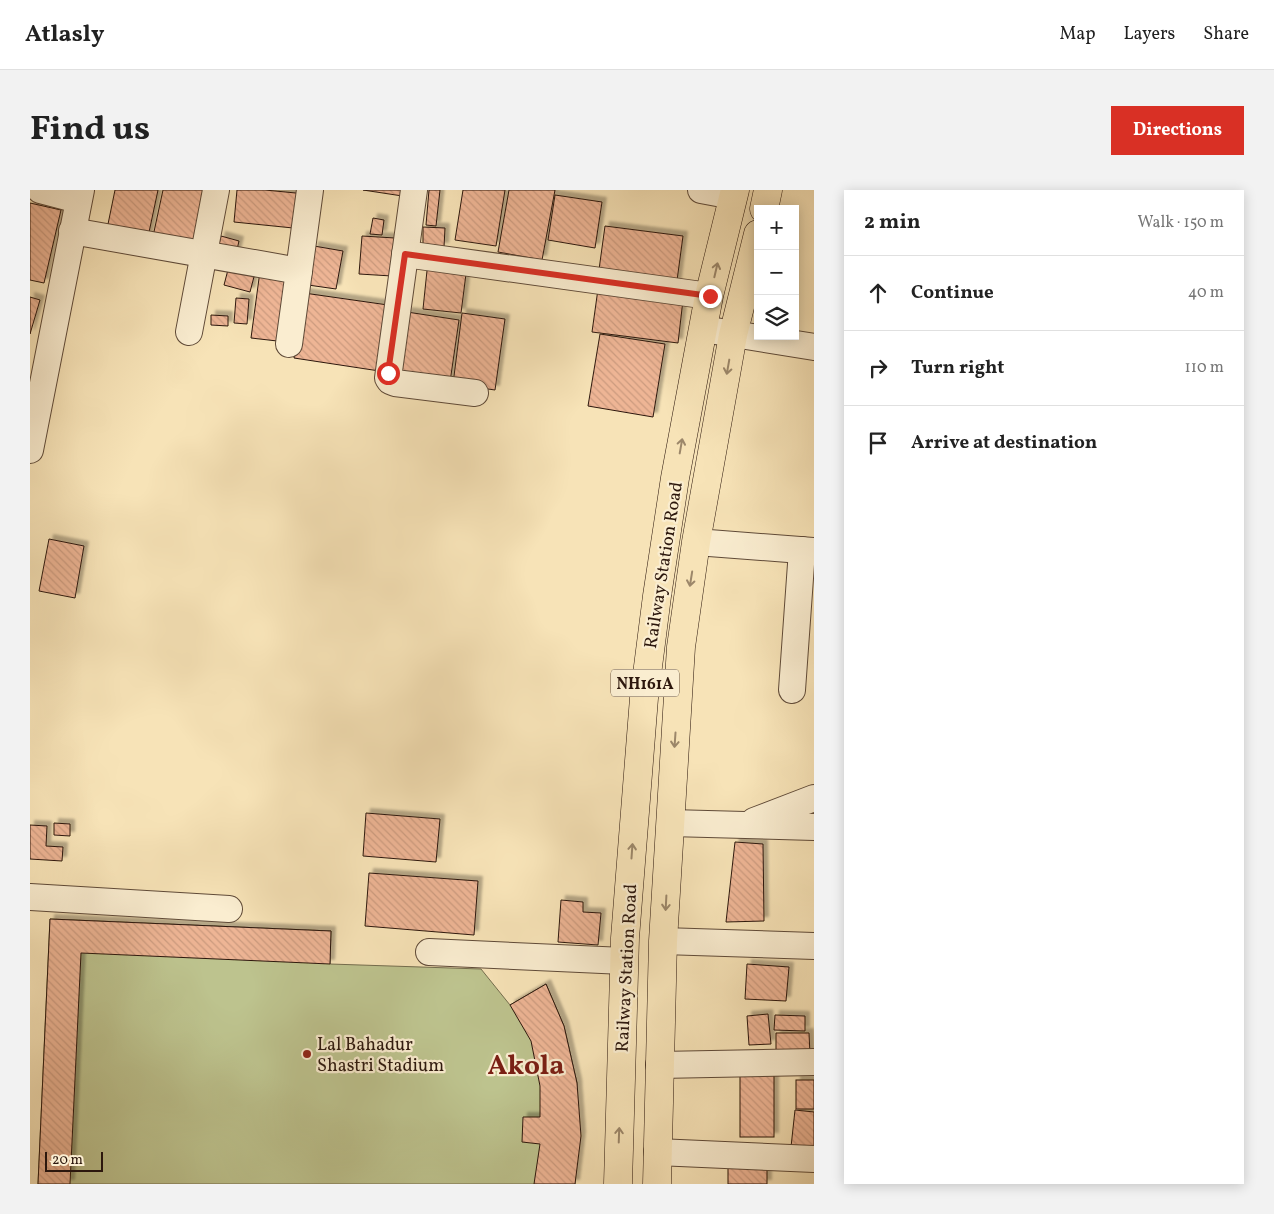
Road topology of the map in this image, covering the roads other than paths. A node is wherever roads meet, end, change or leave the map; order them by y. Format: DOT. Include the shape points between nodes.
graph roads {
  1 [pos="40,190"];
  2 [pos="216,190"];
  3 [pos="310,190"];
  4 [pos="414,190"];
  5 [pos="701,190"];
  6 [pos="768,190"];
  7 [pos="734,193"];
  8 [pos="79,195"];
  9 [pos="765,205"];
  10 [pos="72,231"];
  11 [pos="754,250"];
  12 [pos="405,254"];
  13 [pos="204,255"];
  14 [pos="299,270"];
  15 [pos="710,296"];
  16 [pos="703,329"];
  17 [pos="189,332"];
  18 [pos="733,335"];
  19 [pos="289,344"];
  20 [pos="814,348"];
  21 [pos="475,392"];
  22 [pos="30,450"];
  23 [pos="696,542"];
  24 [pos="808,550"];
  25 [pos="792,690"];
  26 [pos="814,798"];
  27 [pos="670,823"];
  28 [pos="742,825"];
  29 [pos="814,827"];
  30 [pos="30,897"];
  31 [pos="229,909"];
  32 [pos="664,941"];
  33 [pos="814,946"];
  34 [pos="429,952"];
  35 [pos="624,961"];
  36 [pos="814,1062"];
  37 [pos="659,1064"];
  38 [pos="657,1152"];
  39 [pos="814,1159"];
  40 [pos="618,1184"];
  41 [pos="657,1184"];
  1 -- 8 [label="street"];
  2 -- 13 [label="street"];
  3 -- 14 [label="street"];
  4 -- 12 [label="street"];
  5 -- 7 [label="street"];
  6 -- 9 [label="highway"];
  15 -- 7 [label="highway, Railway Station Road / NH161A, one-way"];
  8 -- 10 [label="street"];
  10 -- 13 [label="street"];
  10 -- 22 [label="street"];
  11 -- 18 [label="highway, Railway Station Road / NH161A"];
  12 -- 15 [label="street"];
  12 -- 21 [label="street" via="388,378 395,383"];
  13 -- 14 [label="street"];
  13 -- 17 [label="street"];
  14 -- 19 [label="street"];
  15 -- 16 [label="highway, Railway Station Road / NH161A"];
  16 -- 18 [label="street"];
  35 -- 16 [label="highway, Railway Station Road / NH161A, one-way" via="650,646 675,478"];
  18 -- 20 [label="street"];
  18 -- 23 [label="highway, Railway Station Road / NH161A, one-way"];
  23 -- 24 [label="street"];
  23 -- 27 [label="highway, Railway Station Road / NH161A, one-way" via="681,647"];
  24 -- 25 [label="street"];
  26 -- 28 [label="street"];
  27 -- 28 [label="street"];
  27 -- 32 [label="highway, Railway Station Road / NH161A, one-way"];
  28 -- 29 [label="street"];
  30 -- 31 [label="street"];
  32 -- 33 [label="street"];
  32 -- 37 [label="highway, Railway Station Road / NH161A"];
  34 -- 35 [label="street"];
  40 -- 35 [label="highway, Railway Station Road / NH161A, one-way"];
  36 -- 37 [label="street"];
  37 -- 38 [label="highway, Railway Station Road / NH161A"];
  38 -- 39 [label="street"];
  38 -- 41 [label="highway, Railway Station Road / NH161A"];
}
